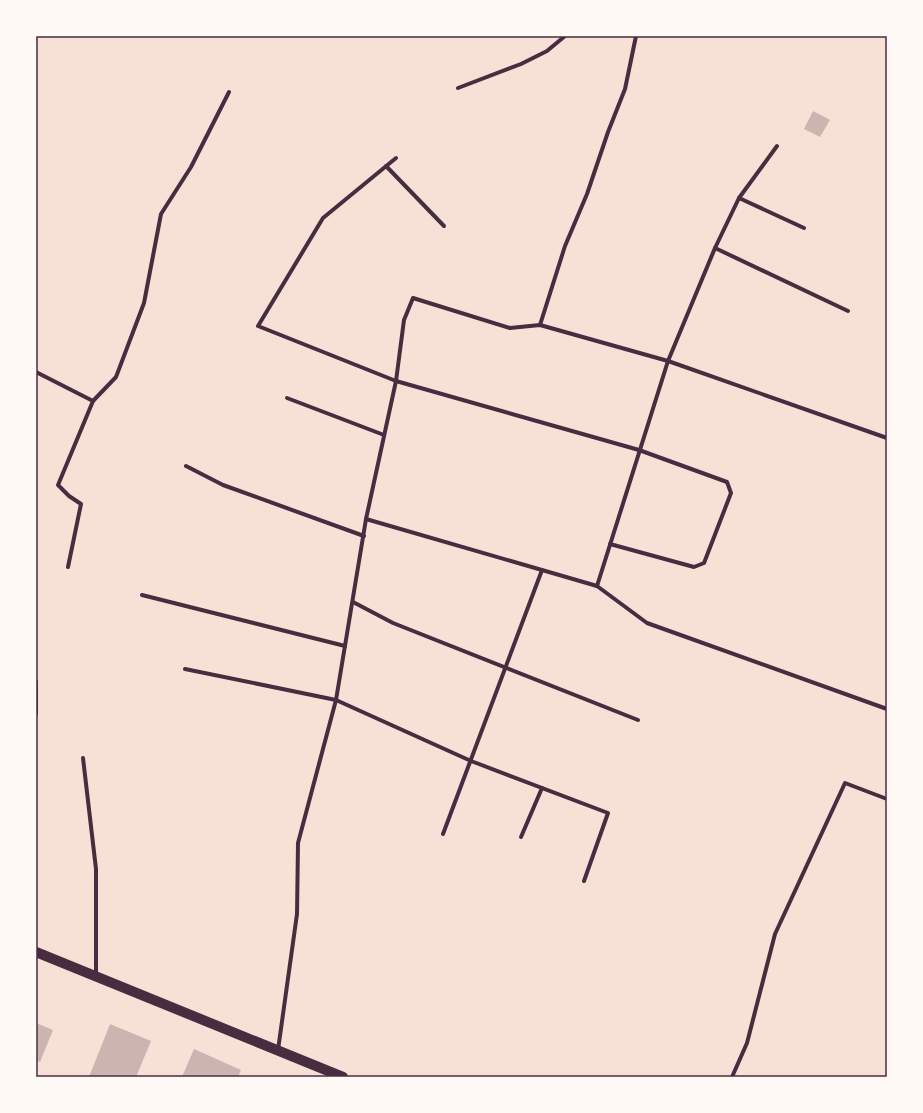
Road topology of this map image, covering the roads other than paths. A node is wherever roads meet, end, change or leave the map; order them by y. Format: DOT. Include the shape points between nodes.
graph roads {
  1 [pos="565,36"];
  2 [pos="636,36"];
  3 [pos="458,88"];
  4 [pos="229,92"];
  5 [pos="777,146"];
  6 [pos="396,158"];
  7 [pos="386,166"];
  8 [pos="739,198"];
  9 [pos="444,226"];
  10 [pos="804,228"];
  11 [pos="715,248"];
  12 [pos="848,311"];
  13 [pos="540,325"];
  14 [pos="668,361"];
  15 [pos="36,372"];
  16 [pos="396,382"];
  17 [pos="287,398"];
  18 [pos="94,402"];
  19 [pos="384,435"];
  20 [pos="887,438"];
  21 [pos="640,450"];
  22 [pos="186,466"];
  23 [pos="366,519"];
  24 [pos="364,536"];
  25 [pos="610,544"];
  26 [pos="68,567"];
  27 [pos="542,570"];
  28 [pos="597,586"];
  29 [pos="142,595"];
  30 [pos="353,602"];
  31 [pos="345,646"];
  32 [pos="506,667"];
  33 [pos="185,669"];
  34 [pos="36,681"];
  35 [pos="336,700"];
  36 [pos="887,709"];
  37 [pos="36,714"];
  38 [pos="638,720"];
  39 [pos="83,758"];
  40 [pos="471,760"];
  41 [pos="542,788"];
  42 [pos="887,799"];
  43 [pos="443,834"];
  44 [pos="521,837"];
  45 [pos="584,881"];
  46 [pos="36,952"];
  47 [pos="96,976"];
  48 [pos="278,1050"];
  49 [pos="338,1076"];
  50 [pos="732,1077"];
  1 -- 3 [label="street" via="547,51 521,64"];
  2 -- 13 [label="street" via="625,89 565,246"];
  4 -- 18 [label="street" via="191,167 161,214 144,303 116,377"];
  5 -- 8 [label="street"];
  6 -- 7 [label="street"];
  7 -- 9 [label="street"];
  7 -- 16 [label="street" via="323,218 258,326"];
  8 -- 10 [label="street"];
  8 -- 11 [label="street"];
  11 -- 12 [label="street"];
  11 -- 14 [label="street"];
  13 -- 14 [label="street"];
  13 -- 16 [label="street" via="510,328 413,298 404,320"];
  14 -- 20 [label="street"];
  14 -- 21 [label="street"];
  15 -- 18 [label="street"];
  16 -- 19 [label="street"];
  16 -- 21 [label="street"];
  17 -- 19 [label="street"];
  18 -- 26 [label="street" via="58,485 81,504"];
  19 -- 23 [label="street"];
  21 -- 25 [label="street"];
  21 -- 25 [label="street" via="727,482 732,493 704,563 694,568"];
  22 -- 24 [label="street" via="223,485"];
  23 -- 24 [label="street"];
  23 -- 27 [label="street"];
  24 -- 30 [label="street"];
  25 -- 28 [label="street"];
  27 -- 28 [label="street"];
  27 -- 32 [label="street"];
  28 -- 36 [label="street" via="647,623"];
  29 -- 31 [label="street"];
  30 -- 31 [label="street"];
  30 -- 32 [label="street" via="393,623"];
  31 -- 35 [label="street"];
  32 -- 38 [label="street"];
  32 -- 40 [label="street"];
  33 -- 35 [label="street"];
  34 -- 37 [label="street"];
  35 -- 40 [label="street"];
  35 -- 48 [label="street" via="298,843 298,914"];
  39 -- 47 [label="street" via="96,869"];
  40 -- 41 [label="street"];
  40 -- 43 [label="street"];
  41 -- 44 [label="street"];
  41 -- 45 [label="street" via="608,813"];
  42 -- 50 [label="street" via="845,784 775,934 746,1044"];
  46 -- 47 [label="main road"];
  47 -- 48 [label="main road"];
  48 -- 49 [label="main road"];
}
